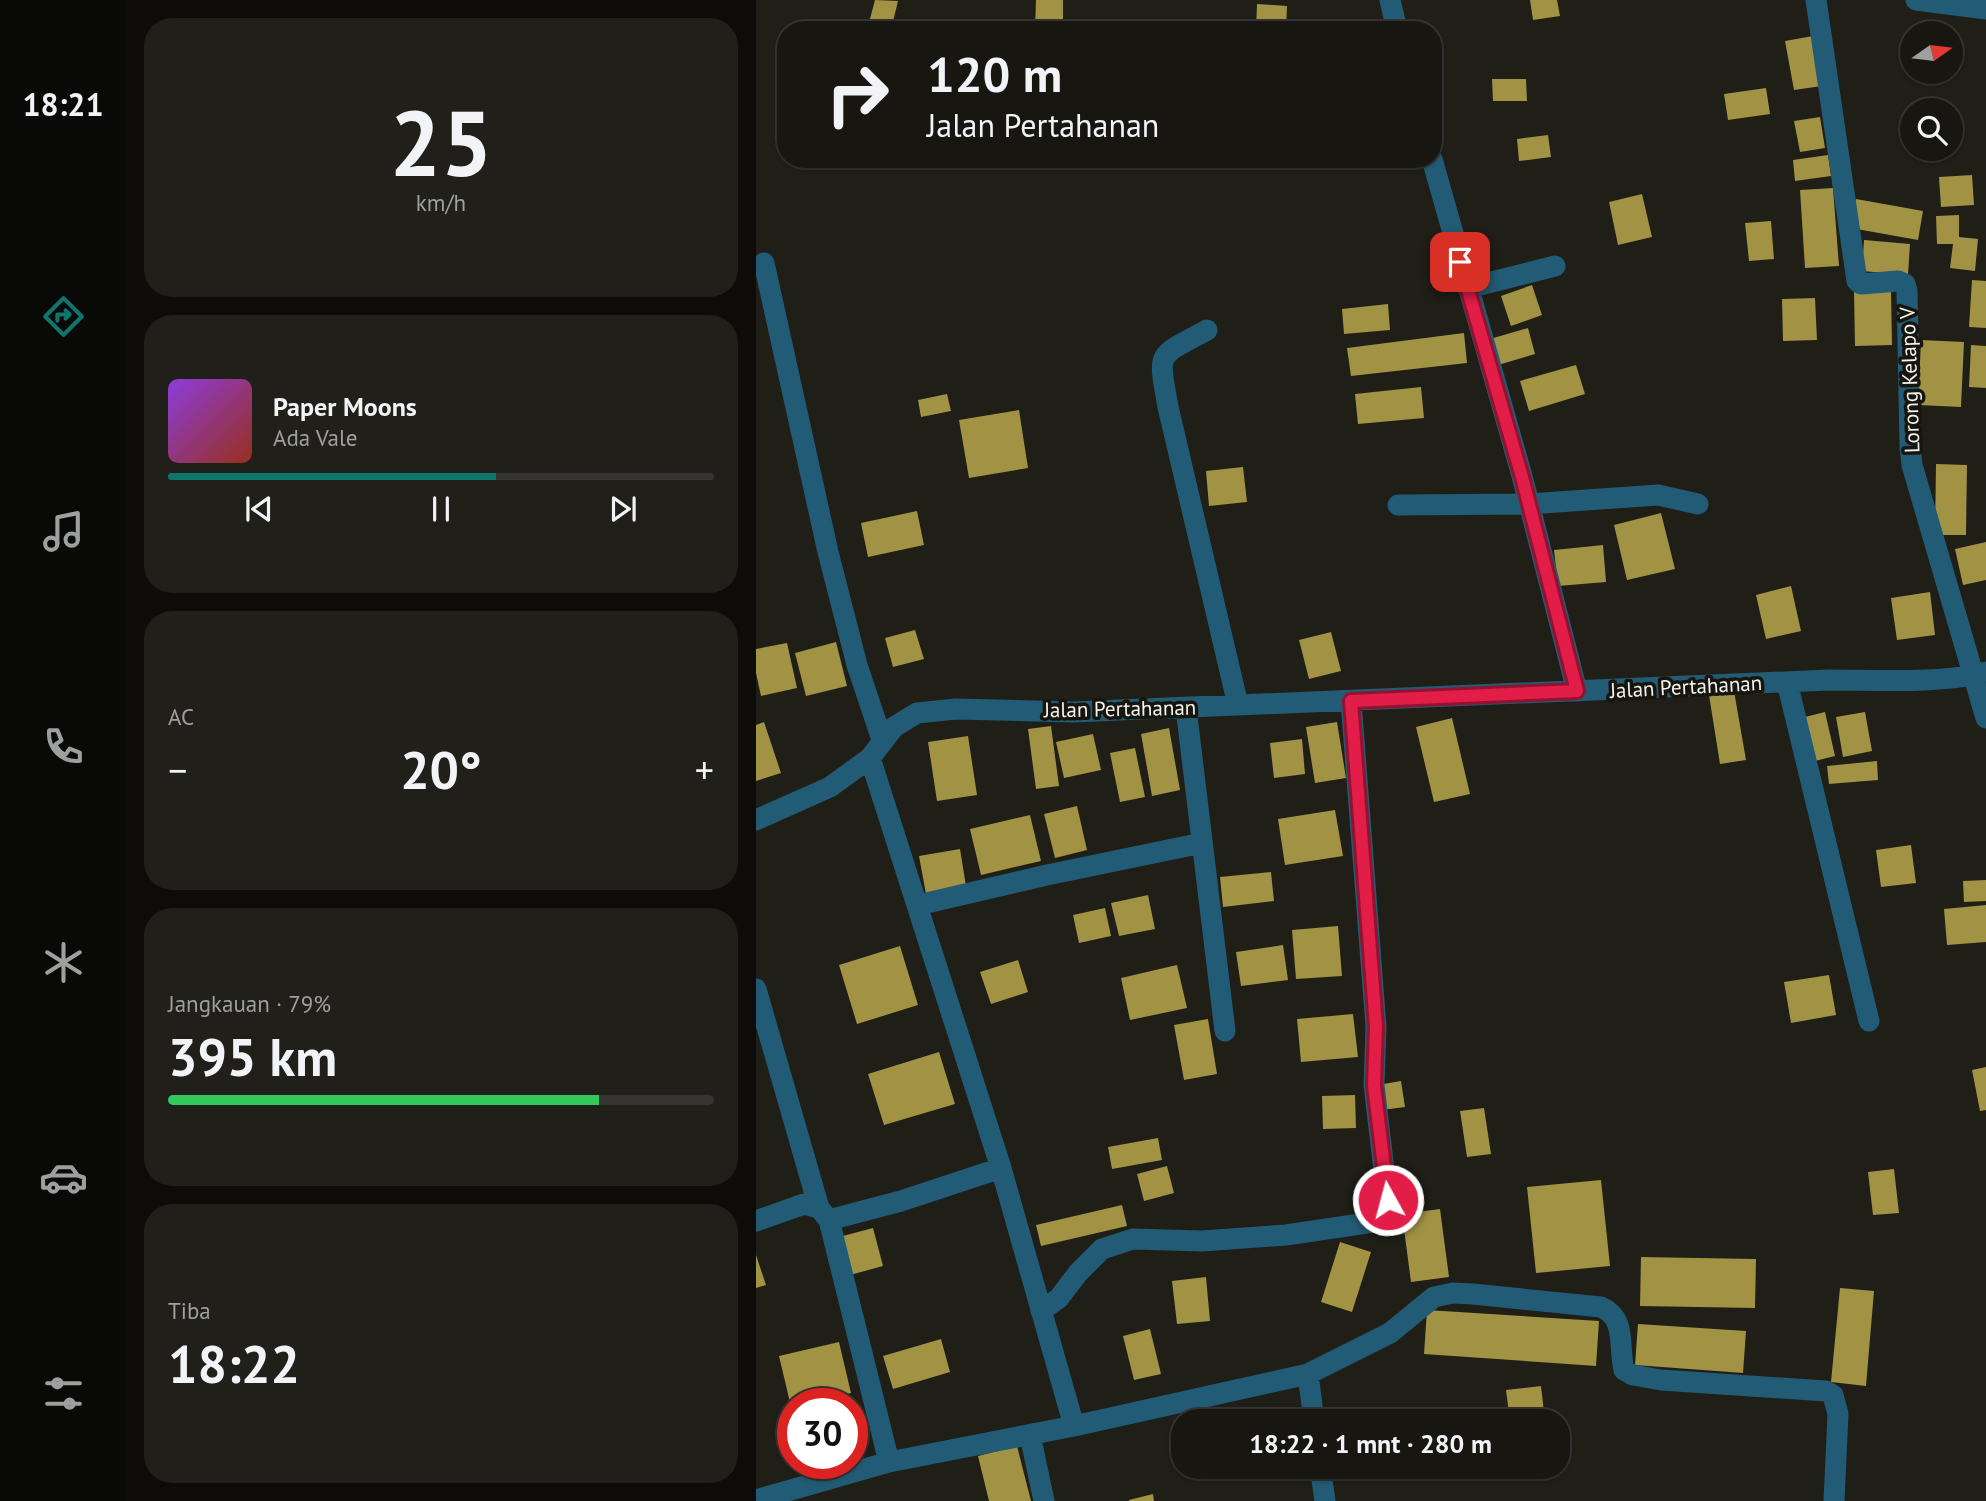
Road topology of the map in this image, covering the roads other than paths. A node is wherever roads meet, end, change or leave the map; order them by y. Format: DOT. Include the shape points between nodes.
graph roads {
  1 [pos="1390,0"];
  2 [pos="1816,0"];
  3 [pos="1916,0"];
  4 [pos="1986,9"];
  5 [pos="1395,21"];
  6 [pos="1435,168"];
  7 [pos="764,263"];
  8 [pos="1555,266"];
  9 [pos="1468,288"];
  10 [pos="1207,330"];
  11 [pos="1398,505"];
  12 [pos="1529,505"];
  13 [pos="1698,505"];
  14 [pos="1980,674"];
  15 [pos="1787,682"];
  16 [pos="1577,691"];
  17 [pos="1351,701"];
  18 [pos="1238,705"];
  19 [pos="1186,708"];
  20 [pos="1986,718"];
  21 [pos="882,740"];
  22 [pos="870,758"];
  23 [pos="756,820"];
  24 [pos="1202,843"];
  25 [pos="918,905"];
  26 [pos="756,989"];
  27 [pos="1869,1021"];
  28 [pos="1225,1031"];
  29 [pos="1001,1168"];
  30 [pos="824,1214"];
  31 [pos="756,1220"];
  32 [pos="1041,1311"];
  33 [pos="1308,1374"];
  34 [pos="1312,1409"];
  35 [pos="1074,1426"];
  36 [pos="1030,1435"];
  37 [pos="890,1462"];
  38 [pos="1322,1479"];
  39 [pos="756,1500"];
  40 [pos="1044,1501"];
  41 [pos="1325,1501"];
  42 [pos="1835,1501"];
  1 -- 5 [label="street"];
  2 -- 14 [label="street, Lorong Kelapo V" via="1857,281 1905,284 1912,465"];
  3 -- 4 [label="street"];
  6 -- 9 [label="street"];
  7 -- 21 [label="street" via="828,552"];
  8 -- 9 [label="street"];
  9 -- 12 [label="street"];
  10 -- 18 [label="street" via="1163,356 1160,366"];
  11 -- 12 [label="street"];
  12 -- 13 [label="street" via="1658,495"];
  12 -- 16 [label="street"];
  14 -- 15 [label="street, Jalan Pertahanan"];
  14 -- 20 [label="street"];
  15 -- 16 [label="street, Jalan Pertahanan"];
  15 -- 27 [label="street"];
  16 -- 17 [label="street, Jalan Pertahanan"];
  17 -- 18 [label="street, Jalan Pertahanan"];
  17 -- 32 [label="street" via="1376,1027 1374,1085 1389,1213 1367,1223 1286,1235 1202,1241 1133,1239 1102,1249 1059,1298"];
  18 -- 19 [label="street, Jalan Pertahanan"];
  19 -- 21 [label="street, Jalan Pertahanan" via="917,713"];
  19 -- 24 [label="street"];
  21 -- 22 [label="street, Jalan Pertahanan"];
  22 -- 23 [label="street" via="830,787"];
  22 -- 25 [label="street"];
  24 -- 25 [label="street"];
  24 -- 28 [label="street"];
  25 -- 29 [label="street"];
  26 -- 30 [label="street"];
  29 -- 30 [label="street" via="901,1201"];
  29 -- 32 [label="street"];
  30 -- 31 [label="street" via="804,1204"];
  30 -- 37 [label="street"];
  32 -- 35 [label="street"];
  33 -- 34 [label="street"];
  33 -- 35 [label="street"];
  33 -- 42 [label="street" via="1390,1333 1427,1301 1443,1295 1463,1293 1601,1307 1615,1316 1624,1370 1633,1375 1833,1395 1838,1414"];
  35 -- 36 [label="street"];
  36 -- 37 [label="street"];
  36 -- 40 [label="street"];
  37 -- 39 [label="street"];
  38 -- 41 [label="street"];
}
